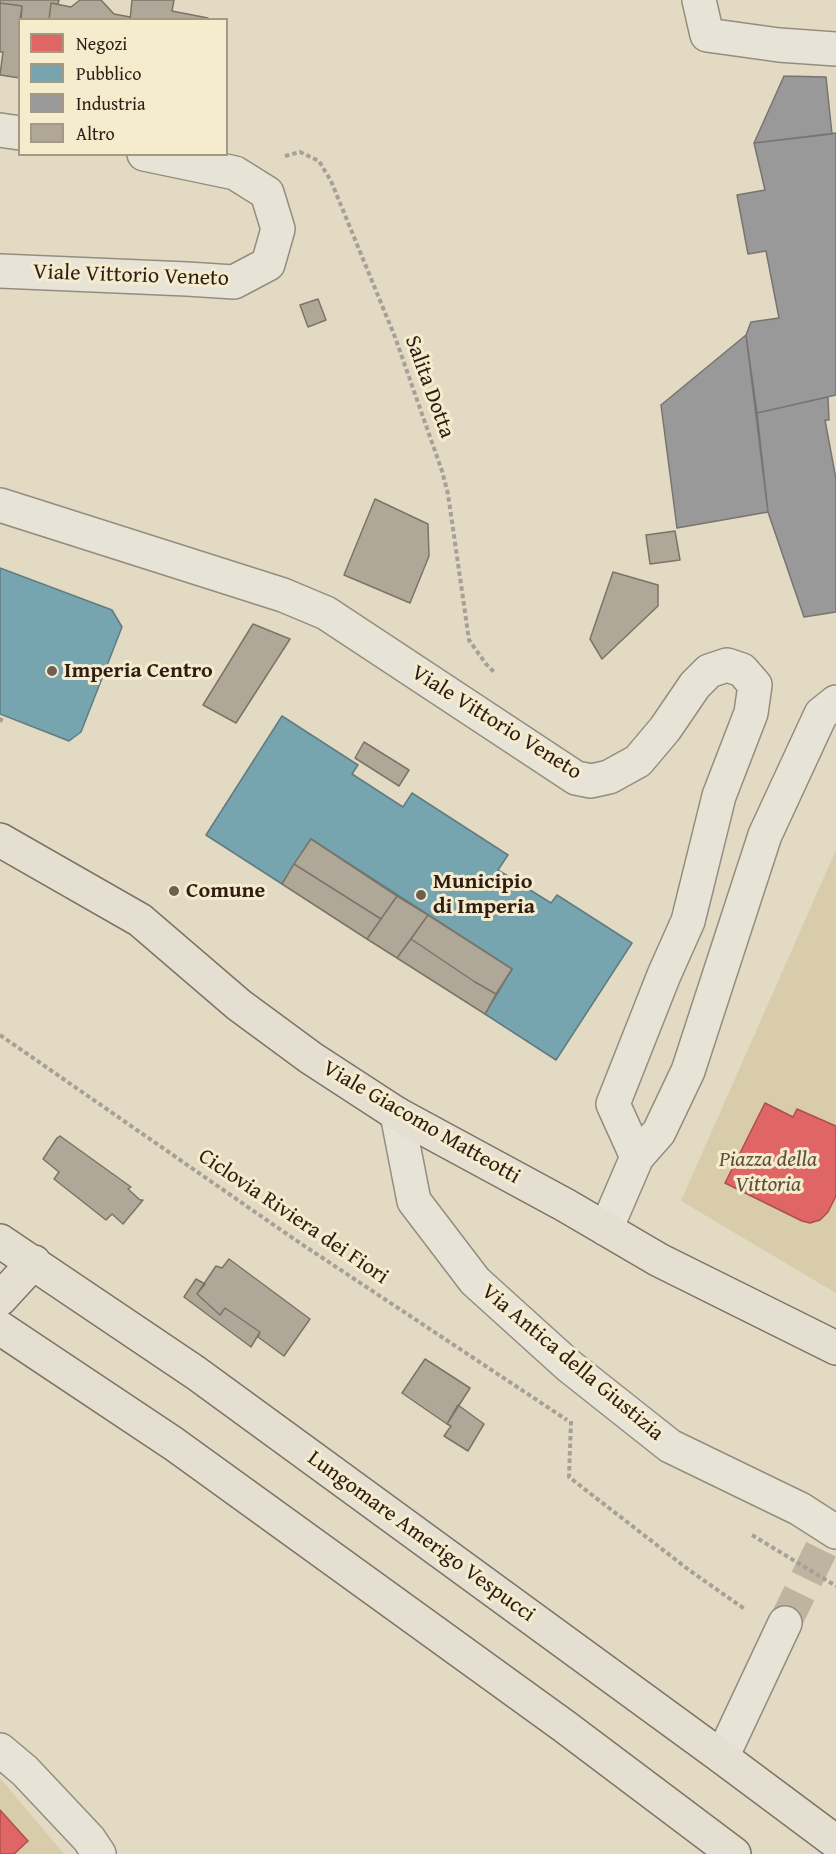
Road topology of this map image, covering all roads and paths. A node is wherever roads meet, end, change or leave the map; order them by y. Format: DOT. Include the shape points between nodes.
graph roads {
  1 [pos="699,0"];
  2 [pos="836,49"];
  3 [pos="0,130"];
  4 [pos="18,133"];
  5 [pos="154,156"];
  6 [pos="235,173"];
  7 [pos="0,272"];
  8 [pos="0,505"];
  9 [pos="502,679"];
  10 [pos="836,702"];
  11 [pos="3,715"];
  12 [pos="0,722"];
  13 [pos="0,840"];
  14 [pos="0,1035"];
  15 [pos="397,1114"];
  16 [pos="637,1157"];
  17 [pos="606,1229"];
  18 [pos="0,1241"];
  19 [pos="34,1262"];
  20 [pos="0,1299"];
  21 [pos="0,1328"];
  22 [pos="836,1348"];
  23 [pos="833,1531"];
  24 [pos="782,1628"];
  25 [pos="0,1750"];
  26 [pos="722,1757"];
  27 [pos="836,1842"];
  28 [pos="99,1854"];
  29 [pos="734,1854"];
  1 -- 2 [label="street" via="707,34"];
  3 -- 4 [label="street"];
  5 -- 6 [label="street, Viale Vittorio Veneto"];
  6 -- 7 [label="street, Viale Vittorio Veneto" via="267,192 278,229 268,264 234,282"];
  6 -- 9 [label="path, Salita Dotta" via="300,152 319,161 331,181 394,337 442,471 469,640"];
  8 -- 16 [label="street, Viale Vittorio Veneto" via="283,595 326,613 576,778 591,781 609,777 638,761 709,672 727,665 742,670 755,685 751,713 719,796 688,921 613,1104"];
  10 -- 16 [label="street" via="821,714 765,835 688,1071 659,1132"];
  11 -- 12 [label="path"];
  13 -- 15 [label="main road, Viale Giacomo Matteotti" via="140,920 239,1005"];
  14 -- 24 [label="path, Ciclovia Riviera dei Fiori" via="294,1239 570,1422 569,1477 689,1570"];
  15 -- 17 [label="main road, Viale Giacomo Matteotti"];
  15 -- 23 [label="street, Via Antica della Giustizia" via="414,1201 476,1281 569,1366 670,1446 800,1509"];
  16 -- 17 [label="street"];
  17 -- 22 [label="main road, Viale Giacomo Matteotti" via="688,1276"];
  18 -- 19 [label="main road, Lungomare Amerigo Vespucci"];
  19 -- 20 [label="main road"];
  19 -- 26 [label="main road, Lungomare Amerigo Vespucci" via="196,1373"];
  21 -- 29 [label="main road" via="174,1444"];
  24 -- 26 [label="street"];
  25 -- 28 [label="street" via="25,1771"];
  26 -- 27 [label="main road, Lungomare Amerigo Vespucci"];
}
